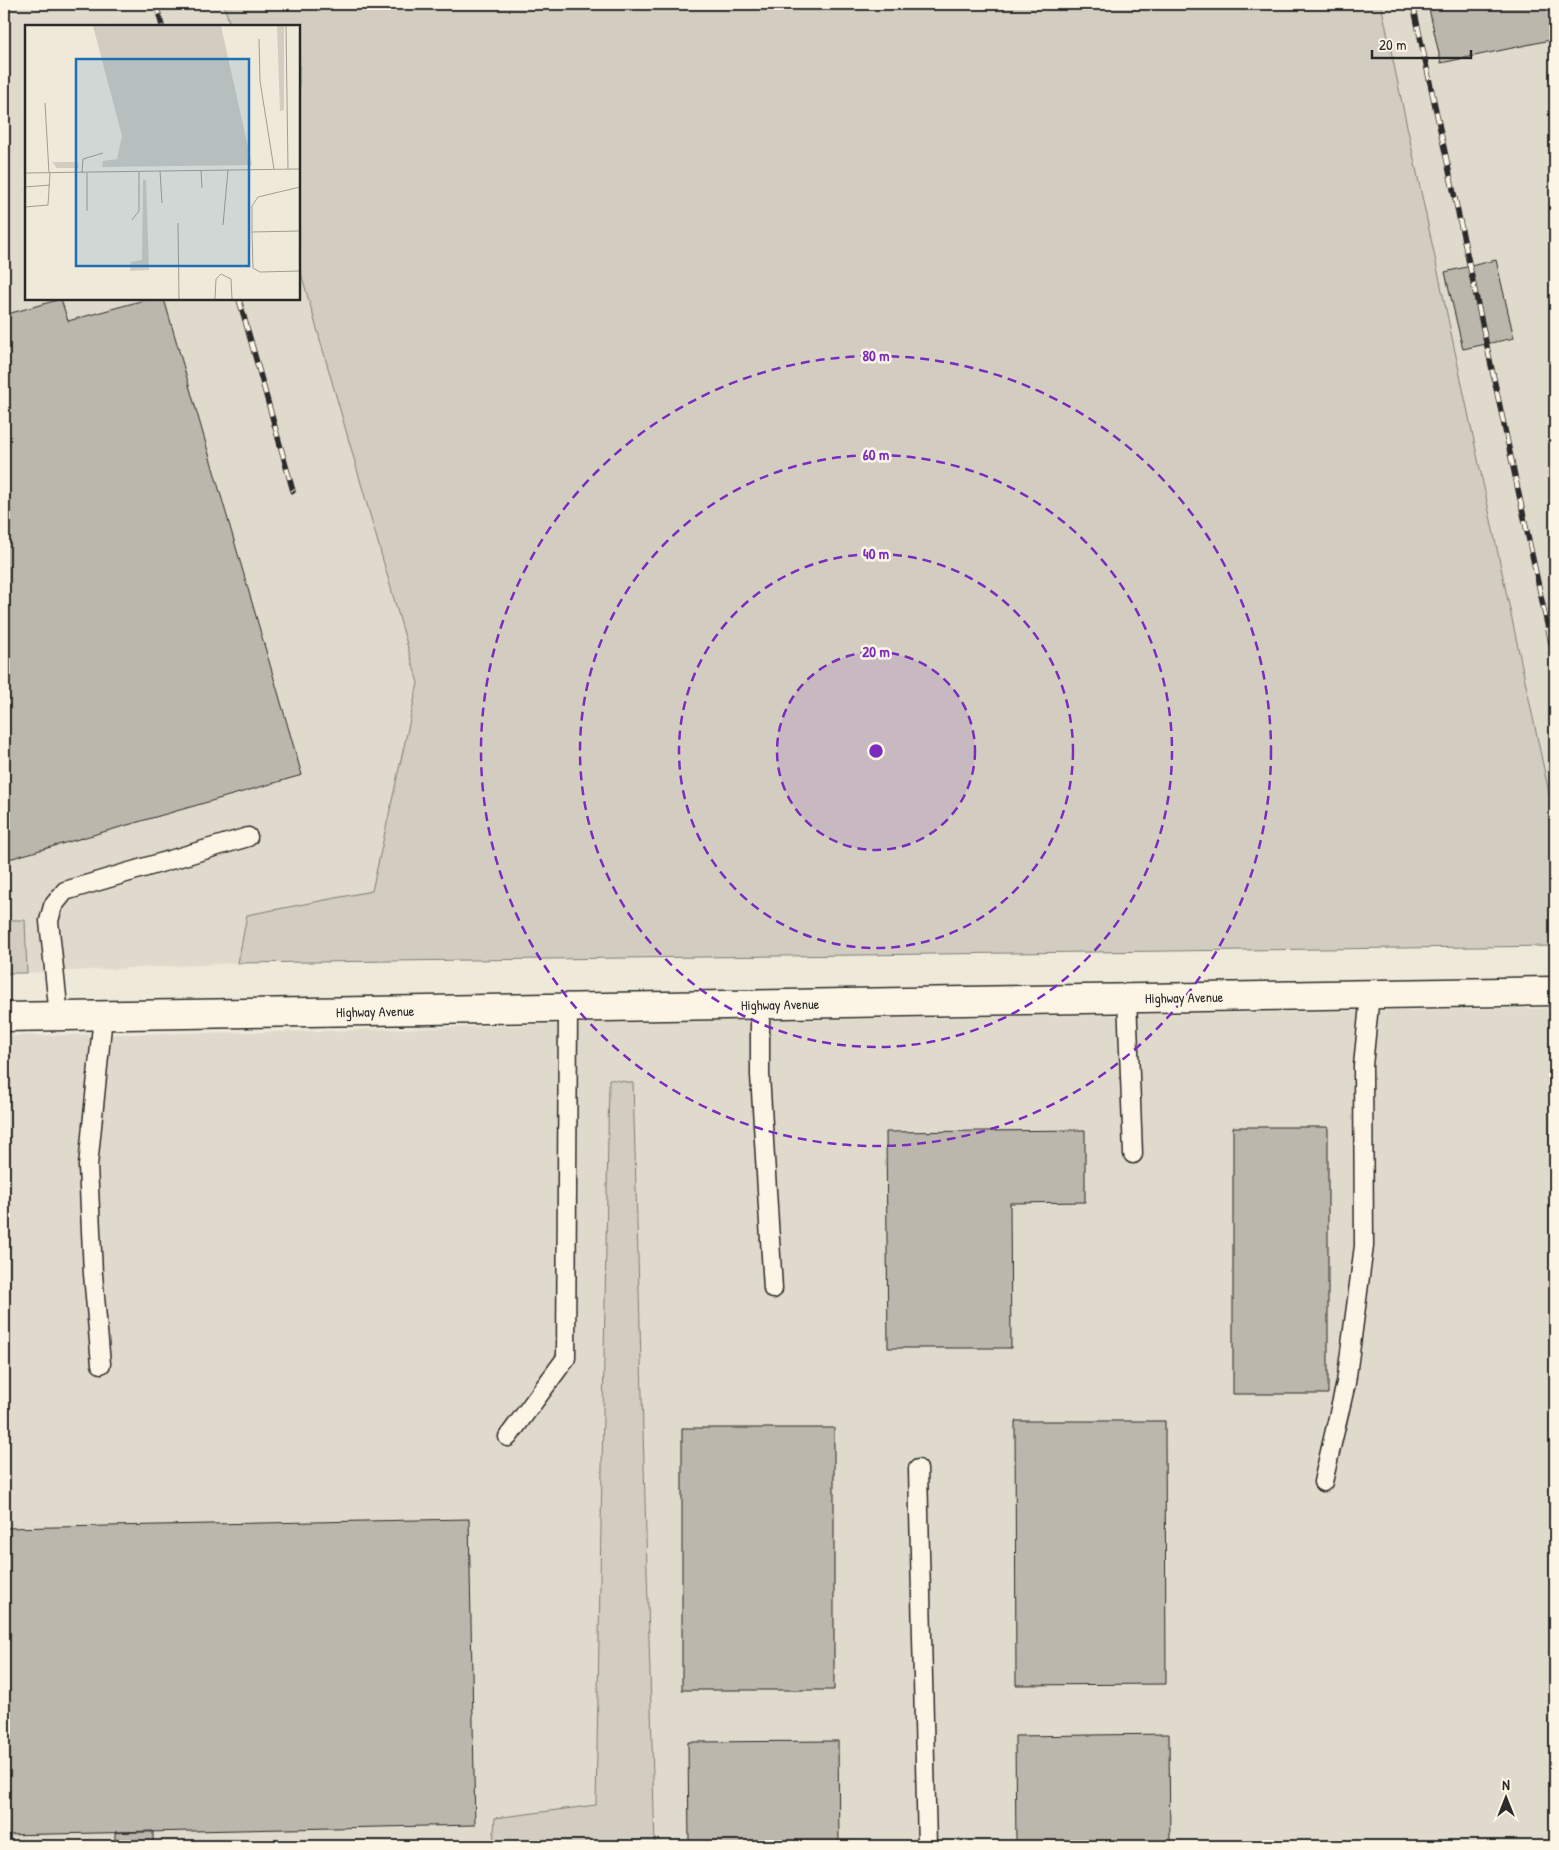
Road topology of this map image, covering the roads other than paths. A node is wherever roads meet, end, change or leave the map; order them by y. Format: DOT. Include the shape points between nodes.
graph roads {
  1 [pos="248,837"];
  2 [pos="1555,991"];
  3 [pos="1370,994"];
  4 [pos="1127,998"];
  5 [pos="760,1004"];
  6 [pos="568,1008"];
  7 [pos="59,1016"];
  8 [pos="103,1016"];
  9 [pos="4,1017"];
  10 [pos="1133,1154"];
  11 [pos="773,1289"];
  12 [pos="101,1364"];
  13 [pos="508,1437"];
  14 [pos="918,1469"];
  15 [pos="1323,1482"];
  16 [pos="927,1846"];
  1 -- 7 [label="lane" via="65,891 53,906 50,921"];
  2 -- 3 [label="street, Highway Avenue"];
  3 -- 4 [label="street, Highway Avenue"];
  3 -- 15 [label="lane" via="1363,1066 1364,1246 1346,1382"];
  4 -- 5 [label="street, Highway Avenue"];
  4 -- 10 [label="lane"];
  5 -- 6 [label="street, Highway Avenue"];
  5 -- 11 [label="lane" via="760,1075"];
  6 -- 8 [label="street, Highway Avenue"];
  6 -- 13 [label="lane" via="566,1358"];
  7 -- 8 [label="street, Highway Avenue"];
  7 -- 9 [label="street, Highway Avenue"];
  8 -- 12 [label="lane" via="88,1166"];
  14 -- 16 [label="lane"];
}
